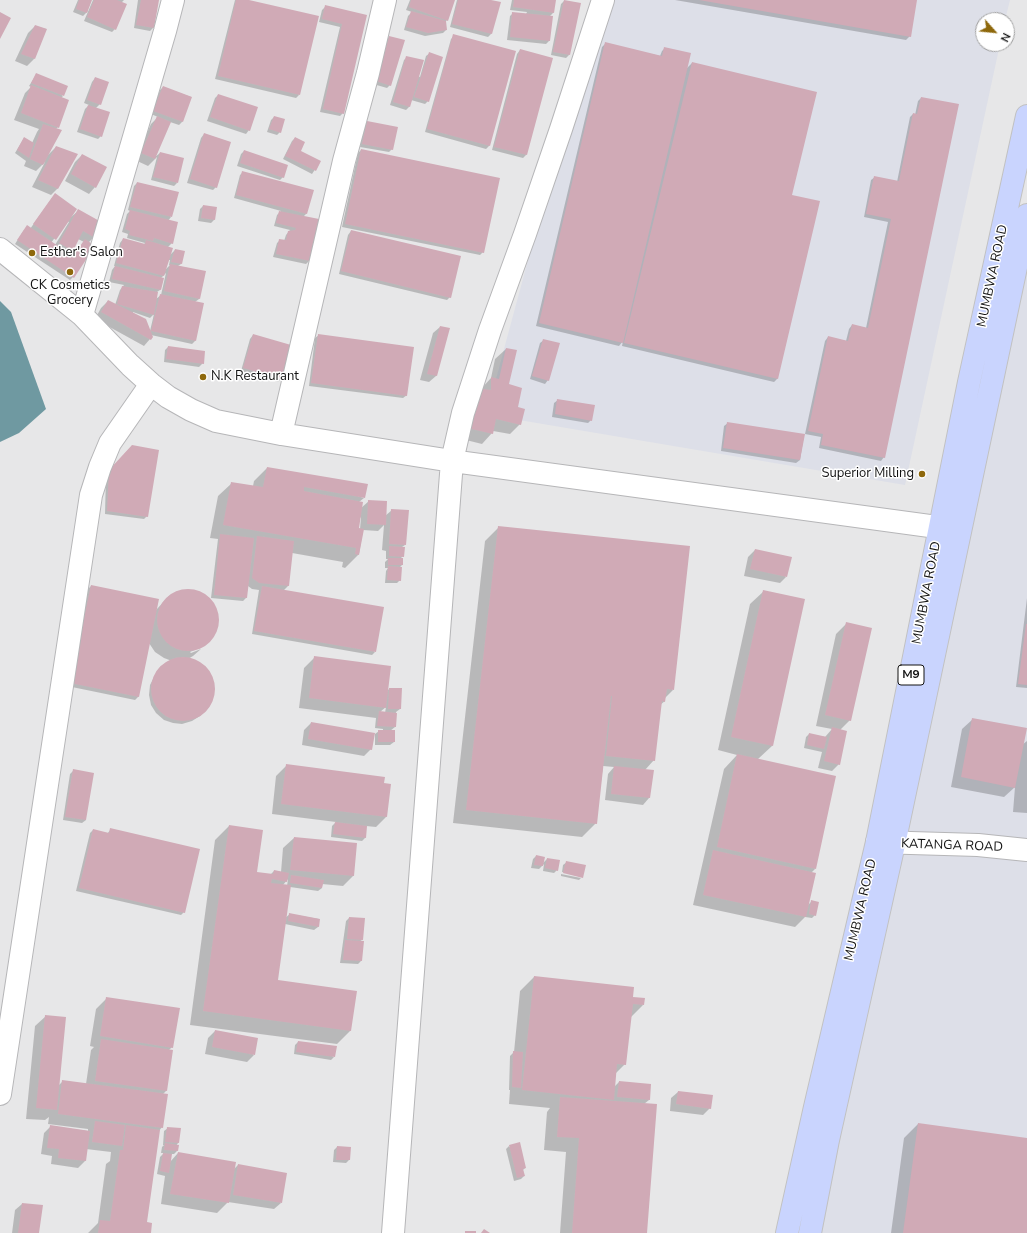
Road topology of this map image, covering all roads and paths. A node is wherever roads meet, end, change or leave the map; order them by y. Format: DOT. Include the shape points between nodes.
graph roads {
  1 [pos="173,0"];
  2 [pos="385,0"];
  3 [pos="603,0"];
  4 [pos="1027,116"];
  5 [pos="1027,215"];
  6 [pos="0,249"];
  7 [pos="82,315"];
  8 [pos="151,384"];
  9 [pos="282,434"];
  10 [pos="452,461"];
  11 [pos="950,529"];
  12 [pos="886,843"];
  13 [pos="1027,850"];
  14 [pos="0,1094"];
  15 [pos="394,1233"];
  16 [pos="787,1233"];
  17 [pos="810,1233"];
  1 -- 7 [label="street"];
  2 -- 9 [label="street" via="344,161"];
  3 -- 10 [label="street" via="490,330 463,413"];
  4 -- 11 [label="main road, MUMBWA ROAD / M9" via="969,382"];
  5 -- 11 [label="main road, MUMBWA ROAD / M9"];
  6 -- 7 [label="street"];
  7 -- 8 [label="street"];
  8 -- 9 [label="street" via="173,400 216,421"];
  8 -- 14 [label="street" via="110,443 91,495"];
  9 -- 10 [label="street"];
  10 -- 11 [label="street"];
  10 -- 15 [label="street"];
  11 -- 12 [label="main road, MUMBWA ROAD / M9" via="923,616"];
  12 -- 13 [label="street, KATANGA ROAD" via="978,845"];
  12 -- 16 [label="main road, MUMBWA ROAD / M9" via="815,1107"];
  12 -- 17 [label="main road, MUMBWA ROAD / M9"];
}
